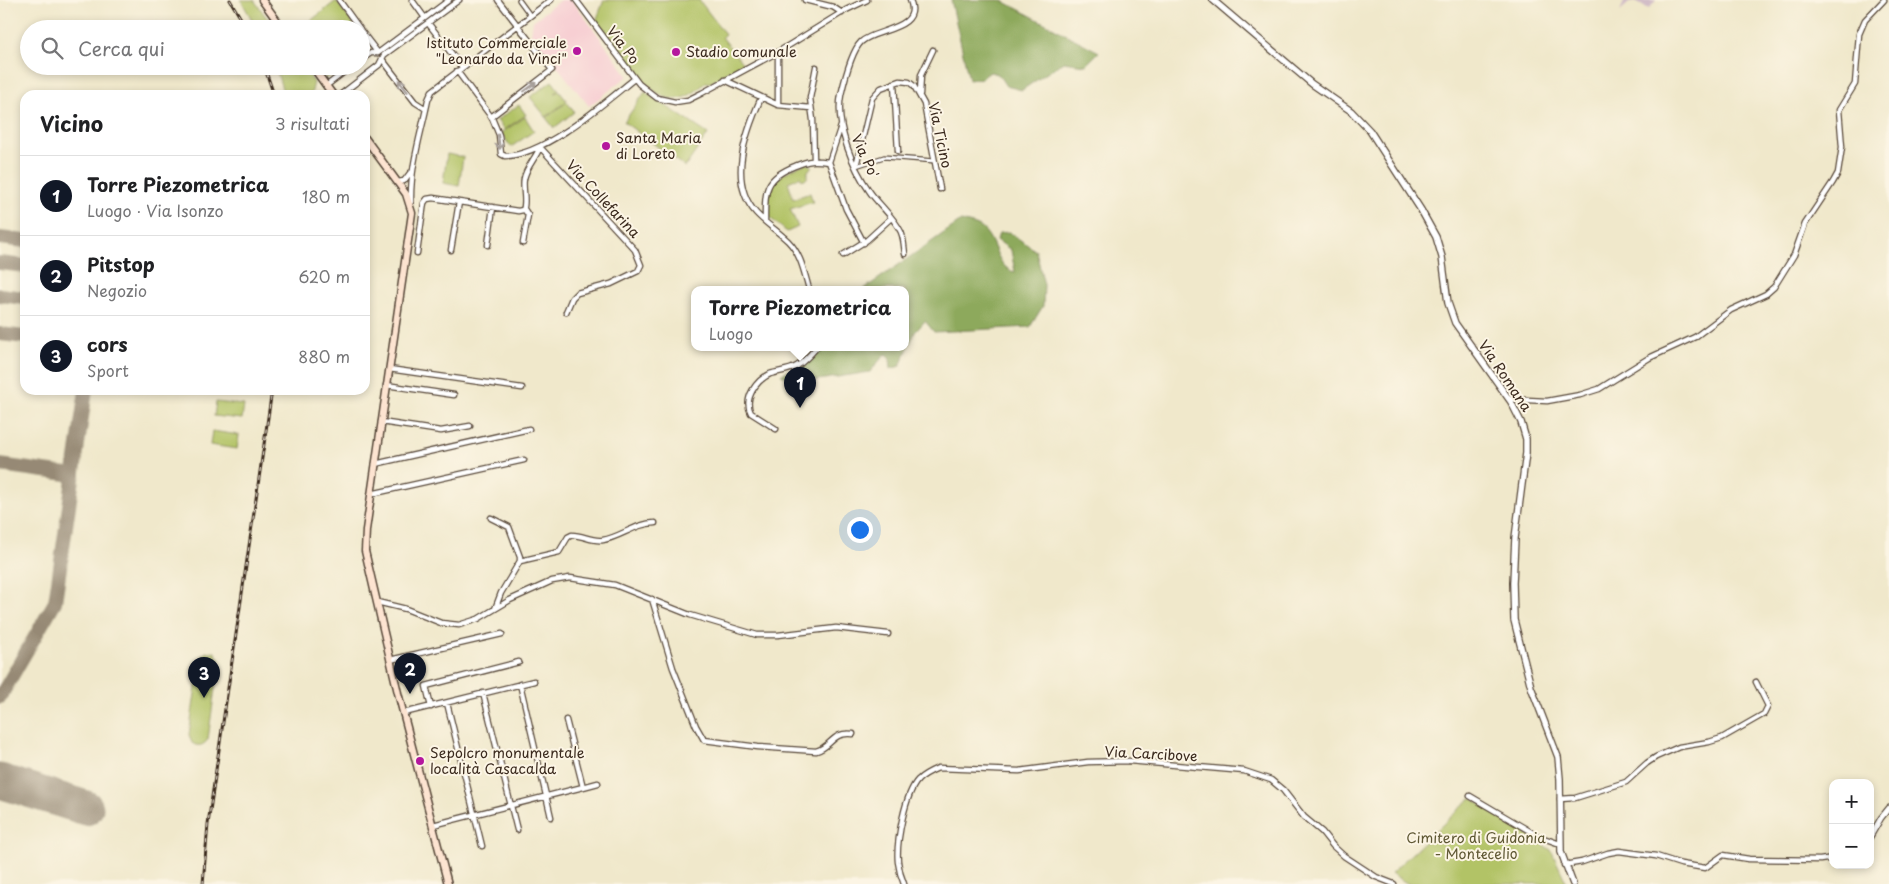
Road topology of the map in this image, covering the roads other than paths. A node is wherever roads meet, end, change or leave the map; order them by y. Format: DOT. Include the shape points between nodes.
graph roads {
  1 [pos="262,0"];
  2 [pos="339,0"];
  3 [pos="412,0"];
  4 [pos="449,0"];
  5 [pos="458,0"];
  6 [pos="498,0"];
  7 [pos="519,0"];
  8 [pos="551,0"];
  9 [pos="576,0"];
  10 [pos="805,0"];
  11 [pos="868,0"];
  12 [pos="910,0"];
  13 [pos="1214,0"];
  14 [pos="1884,0"];
  15 [pos="842,13"];
  16 [pos="530,15"];
  17 [pos="425,18"];
  18 [pos="277,20"];
  19 [pos="353,20"];
  20 [pos="428,23"];
  21 [pos="517,25"];
  22 [pos="370,43"];
  23 [pos="933,50"];
  24 [pos="778,52"];
  25 [pos="378,53"];
  26 [pos="370,54"];
  27 [pos="382,59"];
  28 [pos="462,67"];
  29 [pos="816,67"];
  30 [pos="370,71"];
  31 [pos="457,71"];
  32 [pos="318,75"];
  33 [pos="340,75"];
  34 [pos="365,75"];
  35 [pos="634,79"];
  36 [pos="725,80"];
  37 [pos="894,83"];
  38 [pos="326,86"];
  39 [pos="329,90"];
  40 [pos="346,90"];
  41 [pos="920,95"];
  42 [pos="761,98"];
  43 [pos="778,105"];
  44 [pos="811,108"];
  45 [pos="426,110"];
  46 [pos="491,117"];
  47 [pos="841,124"];
  48 [pos="370,145"];
  49 [pos="540,147"];
  50 [pos="898,151"];
  51 [pos="814,160"];
  52 [pos="935,161"];
  53 [pos="829,162"];
  54 [pos="856,166"];
  55 [pos="412,169"];
  56 [pos="398,182"];
  57 [pos="940,189"];
  58 [pos="459,202"];
  59 [pos="411,206"];
  60 [pos="493,207"];
  61 [pos="524,209"];
  62 [pos="890,218"];
  63 [pos="765,222"];
  64 [pos="864,242"];
  65 [pos="523,243"];
  66 [pos="488,245"];
  67 [pos="452,250"];
  68 [pos="417,253"];
  69 [pos="906,254"];
  70 [pos="844,255"];
  71 [pos="808,286"];
  72 [pos="566,312"];
  73 [pos="813,351"];
  74 [pos="389,369"];
  75 [pos="386,385"];
  76 [pos="522,388"];
  77 [pos="454,395"];
  78 [pos="1509,399"];
  79 [pos="381,422"];
  80 [pos="470,426"];
  81 [pos="529,429"];
  82 [pos="776,429"];
  83 [pos="524,460"];
  84 [pos="375,464"];
  85 [pos="371,494"];
  86 [pos="491,518"];
  87 [pos="655,523"];
  88 [pos="520,561"];
  89 [pos="652,599"];
  90 [pos="377,602"];
  91 [pos="495,609"];
  92 [pos="502,634"];
  93 [pos="888,634"];
  94 [pos="390,660"];
  95 [pos="519,662"];
  96 [pos="534,681"];
  97 [pos="1756,682"];
  98 [pos="520,684"];
  99 [pos="483,694"];
  100 [pos="447,703"];
  101 [pos="432,706"];
  102 [pos="404,713"];
  103 [pos="566,720"];
  104 [pos="853,734"];
  105 [pos="598,783"];
  106 [pos="583,787"];
  107 [pos="547,795"];
  108 [pos="1470,796"];
  109 [pos="1560,800"];
  110 [pos="510,804"];
  111 [pos="1889,808"];
  112 [pos="474,814"];
  113 [pos="551,817"];
  114 [pos="433,825"];
  115 [pos="517,830"];
  116 [pos="1874,830"];
  117 [pos="1560,844"];
  118 [pos="482,846"];
  119 [pos="1829,859"];
  120 [pos="1564,865"];
  121 [pos="448,884"];
  122 [pos="904,884"];
  123 [pos="1394,884"];
  124 [pos="1573,884"];
  1 -- 18 [label="main road"];
  2 -- 19 [label="street"];
  3 -- 17 [label="street"];
  4 -- 17 [label="street"];
  5 -- 20 [label="street"];
  6 -- 21 [label="street"];
  7 -- 16 [label="street"];
  8 -- 16 [label="street"];
  9 -- 35 [label="street, Via Po"];
  10 -- 15 [label="street" via="833,7"];
  11 -- 15 [label="street"];
  12 -- 47 [label="street, Via Po'" via="912,10 905,23 866,38 858,47 841,96"];
  13 -- 78 [label="street, Via Romana" via="1312,84 1356,115 1370,131 1438,241 1454,321"];
  14 -- 78 [label="street" via="1865,20 1859,34 1855,84 1839,110 1842,139 1838,173 1805,224 1794,255 1774,287 1731,310 1699,335 1649,358 1597,390 1547,401"];
  15 -- 24 [label="street"];
  16 -- 21 [label="street"];
  17 -- 25 [label="street"];
  20 -- 27 [label="street"];
  20 -- 28 [label="street"];
  21 -- 28 [label="street"];
  46 -- 21 [label="street, one-way" via="552,70"];
  22 -- 25 [label="street"];
  23 -- 41 [label="street" via="920,77"];
  24 -- 36 [label="street"];
  24 -- 43 [label="street"];
  25 -- 26 [label="street"];
  27 -- 30 [label="street"];
  45 -- 27 [label="street, one-way" via="415,102"];
  28 -- 31 [label="street"];
  29 -- 44 [label="street" via="810,90"];
  31 -- 45 [label="street" via="432,91"];
  31 -- 46 [label="street"];
  32 -- 38 [label="main road"];
  33 -- 38 [label="street"];
  34 -- 40 [label="street"];
  35 -- 36 [label="street" via="655,97 675,102 694,98"];
  35 -- 49 [label="street"];
  36 -- 42 [label="street"];
  37 -- 41 [label="street, Via Ticino" via="909,82"];
  37 -- 50 [label="street"];
  37 -- 54 [label="street" via="880,89 872,98"];
  38 -- 39 [label="main road"];
  41 -- 52 [label="street, Via Ticino"];
  42 -- 43 [label="street"];
  42 -- 63 [label="street" via="746,136 741,167 749,203"];
  43 -- 44 [label="street"];
  44 -- 51 [label="street"];
  45 -- 55 [label="street"];
  46 -- 49 [label="street, one-way" via="499,135 501,154 510,156"];
  47 -- 53 [label="street"];
  47 -- 54 [label="street, Via Po'"];
  48 -- 56 [label="main road"];
  49 -- 61 [label="street" via="524,178"];
  49 -- 72 [label="street, Via Collefarina" via="636,251 641,265 638,271 611,284 577,293"];
  51 -- 53 [label="street"];
  51 -- 63 [label="street" via="781,171 773,179 767,193"];
  52 -- 54 [label="street" via="885,157"];
  52 -- 57 [label="street, Via Ticino"];
  53 -- 64 [label="street" via="846,209"];
  54 -- 62 [label="street, Via Po'" via="869,191"];
  55 -- 56 [label="street" via="406,179"];
  55 -- 59 [label="street"];
  56 -- 59 [label="main road"];
  58 -- 60 [label="street"];
  58 -- 67 [label="street"];
  58 -- 68 [label="street" via="426,200"];
  59 -- 74 [label="main road" via="412,219"];
  60 -- 61 [label="street"];
  60 -- 66 [label="street"];
  61 -- 65 [label="street" via="528,215"];
  62 -- 64 [label="street"];
  62 -- 69 [label="street, Via Po'" via="901,232"];
  63 -- 71 [label="street" via="794,248"];
  64 -- 70 [label="street"];
  73 -- 82 [label="street" via="796,366 765,378 750,394 748,404 751,413"];
  74 -- 75 [label="main road"];
  74 -- 76 [label="street"];
  75 -- 77 [label="street"];
  75 -- 79 [label="main road"];
  78 -- 109 [label="street, Via Romana" via="1522,424 1526,448 1515,538 1514,620 1531,687 1557,754"];
  79 -- 80 [label="street" via="441,431"];
  79 -- 84 [label="main road"];
  81 -- 84 [label="street"];
  83 -- 85 [label="street"];
  84 -- 85 [label="main road"];
  85 -- 90 [label="main road" via="365,547"];
  86 -- 88 [label="street" via="509,526"];
  87 -- 88 [label="street" via="644,524 604,540 572,535 559,552"];
  88 -- 91 [label="street"];
  89 -- 91 [label="street" via="610,584 566,578 552,581"];
  89 -- 93 [label="street" via="690,615 759,635 831,628"];
  89 -- 104 [label="street" via="673,668 704,740 816,751 841,734"];
  90 -- 91 [label="street" via="455,625 476,620"];
  90 -- 94 [label="main road"];
  92 -- 94 [label="street"];
  94 -- 102 [label="main road"];
  95 -- 101 [label="street" via="426,686"];
  96 -- 98 [label="street"];
  97 -- 109 [label="street" via="1768,706 1764,714 1717,740 1670,750 1647,763 1626,782"];
  98 -- 99 [label="street"];
  98 -- 107 [label="street"];
  99 -- 100 [label="street"];
  99 -- 110 [label="street"];
  100 -- 101 [label="street"];
  100 -- 112 [label="street"];
  101 -- 102 [label="street"];
  102 -- 114 [label="main road"];
  103 -- 106 [label="street"];
  105 -- 106 [label="street"];
  106 -- 107 [label="street"];
  107 -- 110 [label="street"];
  107 -- 113 [label="street"];
  108 -- 117 [label="street" via="1538,836"];
  109 -- 117 [label="street, Via Romana"];
  110 -- 112 [label="street"];
  110 -- 115 [label="street"];
  111 -- 116 [label="street"];
  112 -- 114 [label="street"];
  112 -- 118 [label="street"];
  114 -- 121 [label="main road"];
  117 -- 120 [label="street, Via Romana"];
  119 -- 120 [label="street" via="1748,859 1724,855 1705,868 1656,856 1616,851"];
  120 -- 124 [label="street, Via Romana"];
  122 -- 123 [label="street, Via Carcibove" via="898,848 906,806 918,780 928,772 938,768 1019,771 1088,762 1129,761 1244,771 1266,778 1283,790 1304,817 1344,856 1376,877"];
}
